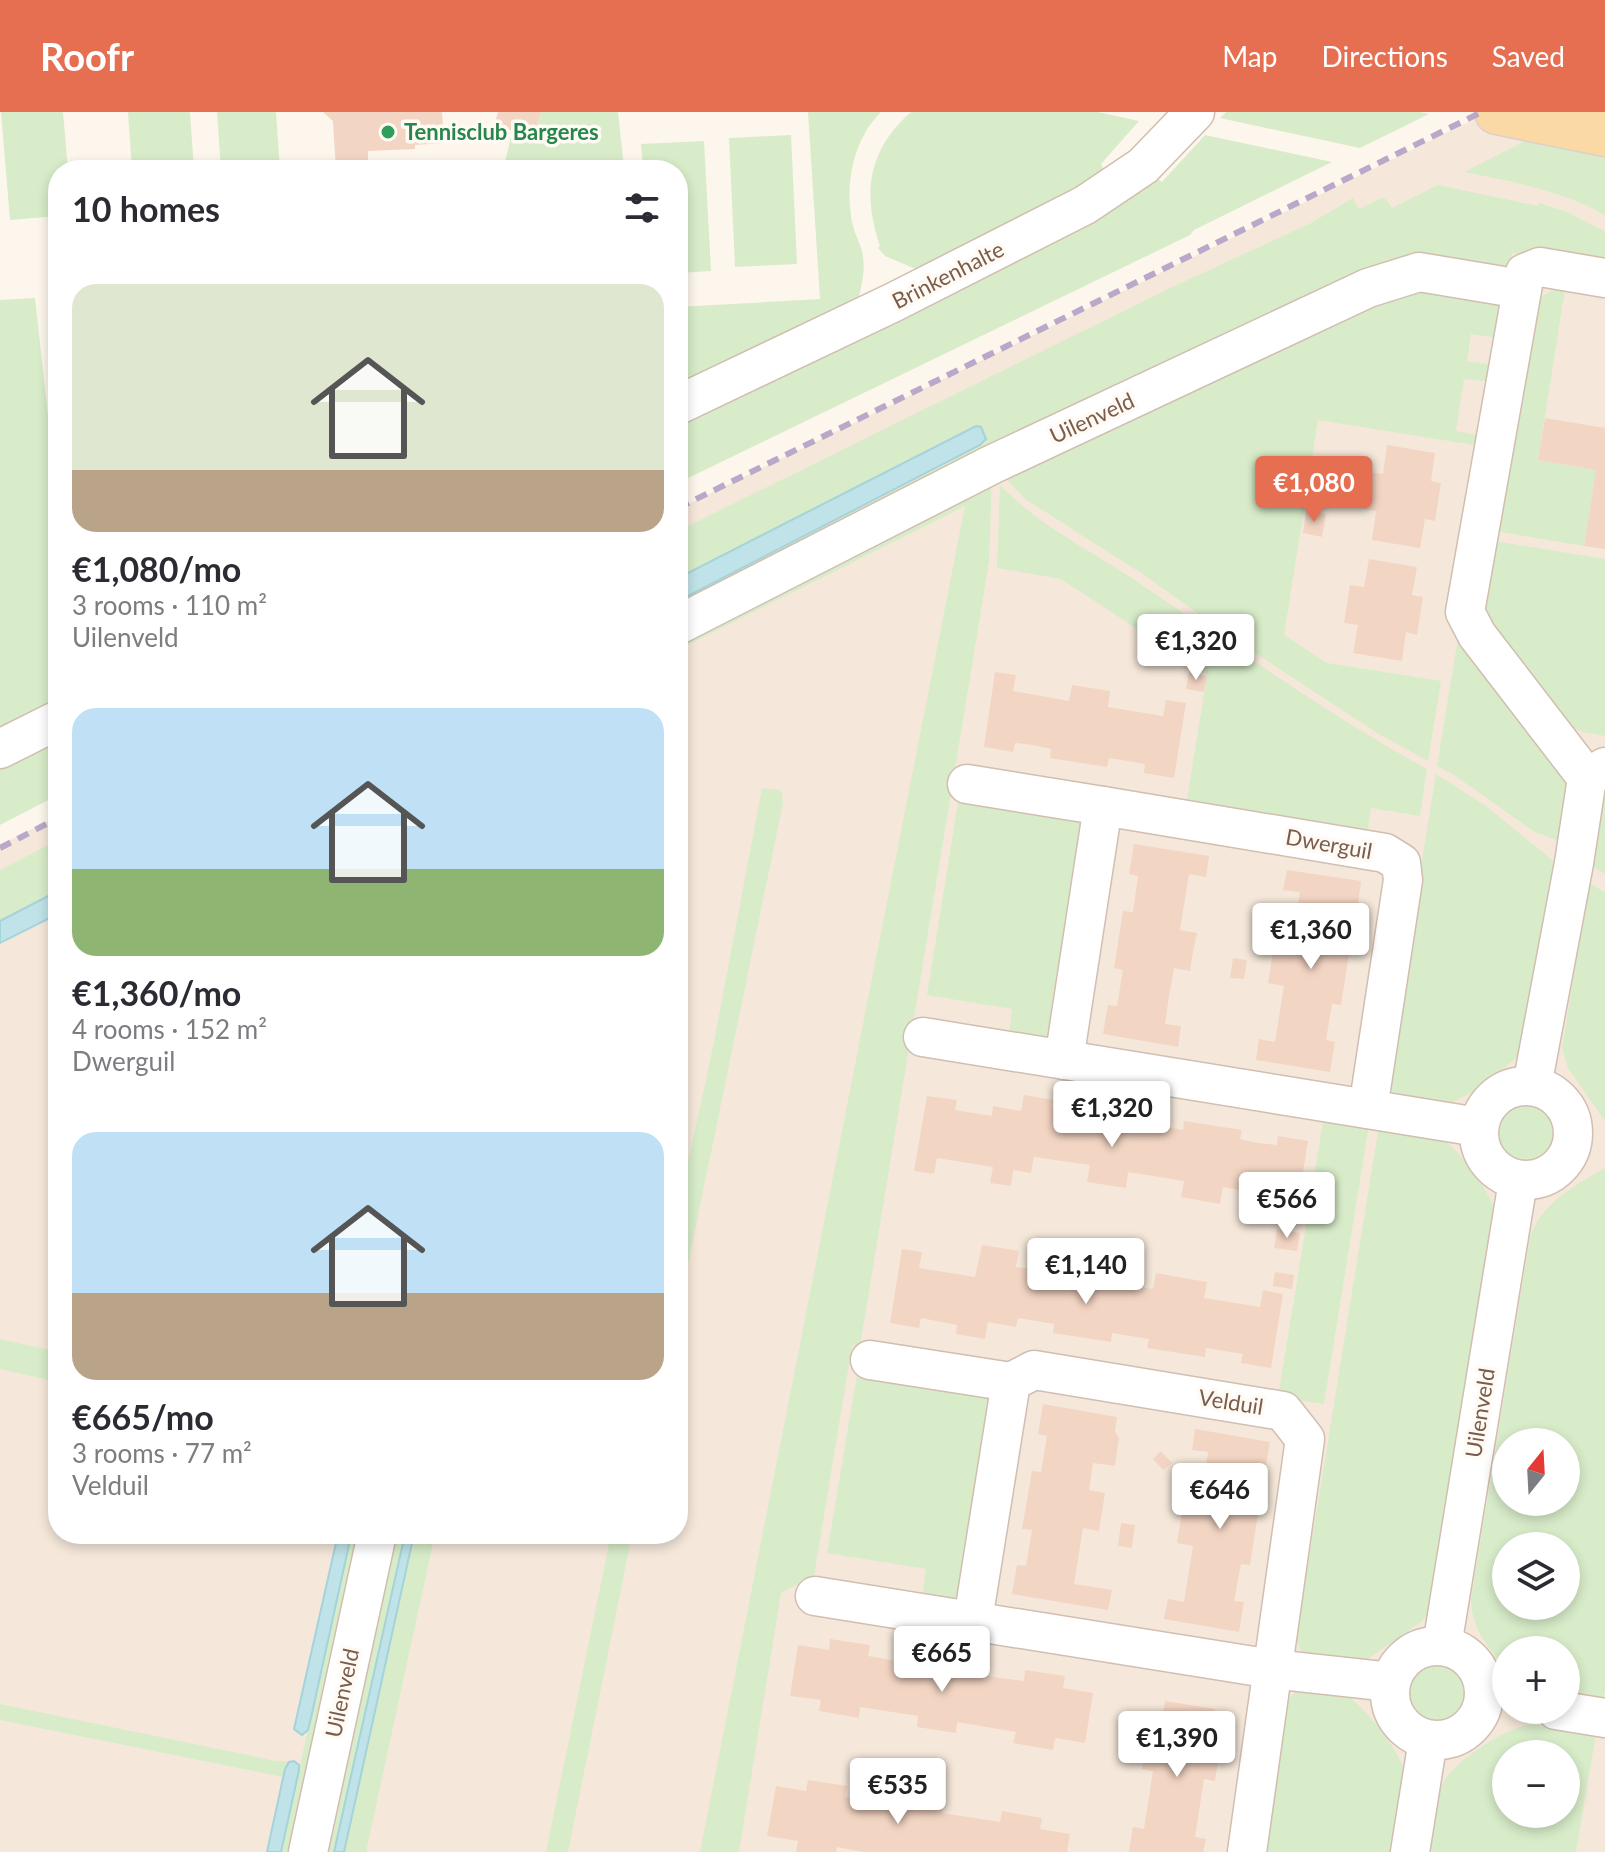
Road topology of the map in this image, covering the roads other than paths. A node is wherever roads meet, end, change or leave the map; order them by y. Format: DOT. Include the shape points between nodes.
graph roads {
  1 [pos="1195,112"];
  2 [pos="1497,112"];
  3 [pos="1605,134"];
  4 [pos="1605,278"];
  5 [pos="1521,289"];
  6 [pos="688,400"];
  7 [pos="688,620"];
  8 [pos="48,725"];
  9 [pos="0,749"];
  10 [pos="1596,772"];
  11 [pos="967,784"];
  12 [pos="1103,806"];
  13 [pos="923,1037"];
  14 [pos="1064,1060"];
  15 [pos="1532,1086"];
  16 [pos="1368,1109"];
  17 [pos="1478,1127"];
  18 [pos="1589,1140"];
  19 [pos="1518,1181"];
  20 [pos="870,1360"];
  21 [pos="1011,1382"];
  22 [pos="375,1544"];
  23 [pos="815,1596"];
  24 [pos="973,1620"];
  25 [pos="1442,1646"];
  26 [pos="1272,1669"];
  27 [pos="1391,1682"];
  28 [pos="1492,1696"];
  29 [pos="1492,1702"];
  30 [pos="1580,1714"];
  31 [pos="1605,1718"];
  32 [pos="1428,1740"];
  33 [pos="308,1852"];
  34 [pos="1247,1852"];
  35 [pos="1410,1852"];
  1 -- 6 [label="street, Brinkenhalte" via="1164,147 1085,205"];
  2 -- 3 [label="main road"];
  4 -- 5 [label="street" via="1540,267 1525,273"];
  5 -- 7 [label="street, Uilenveld" via="1419,272 1368,288 991,465"];
  5 -- 10 [label="street" via="1465,612 1477,635"];
  8 -- 9 [label="street"];
  10 -- 15 [label="street"];
  11 -- 12 [label="street, Dwerguil"];
  12 -- 14 [label="street"];
  12 -- 16 [label="street, Dwerguil" via="1385,853 1401,863 1403,880"];
  13 -- 14 [label="street"];
  14 -- 16 [label="street"];
  15 -- 17 [label="street" via="1513,1087 1497,1096"];
  15 -- 18 [label="street" via="1558,1097"];
  16 -- 17 [label="street"];
  17 -- 19 [label="street" via="1483,1155 1492,1167"];
  18 -- 19 [label="street" via="1549,1175"];
  19 -- 25 [label="street, Uilenveld"];
  20 -- 21 [label="street, Velduil"];
  21 -- 24 [label="street"];
  21 -- 26 [label="street, Velduil" via="1034,1370 1283,1411 1305,1439"];
  22 -- 33 [label="street, Uilenveld"];
  23 -- 24 [label="street"];
  24 -- 26 [label="street"];
  25 -- 27 [label="street" via="1404,1658"];
  25 -- 28 [label="street" via="1468,1658"];
  26 -- 27 [label="street"];
  26 -- 34 [label="street, Velduil"];
  27 -- 32 [label="street" via="1393,1712 1414,1735"];
  29 -- 32 [label="street" via="1459,1735"];
  30 -- 31 [label="street"];
  32 -- 35 [label="street"];
}
